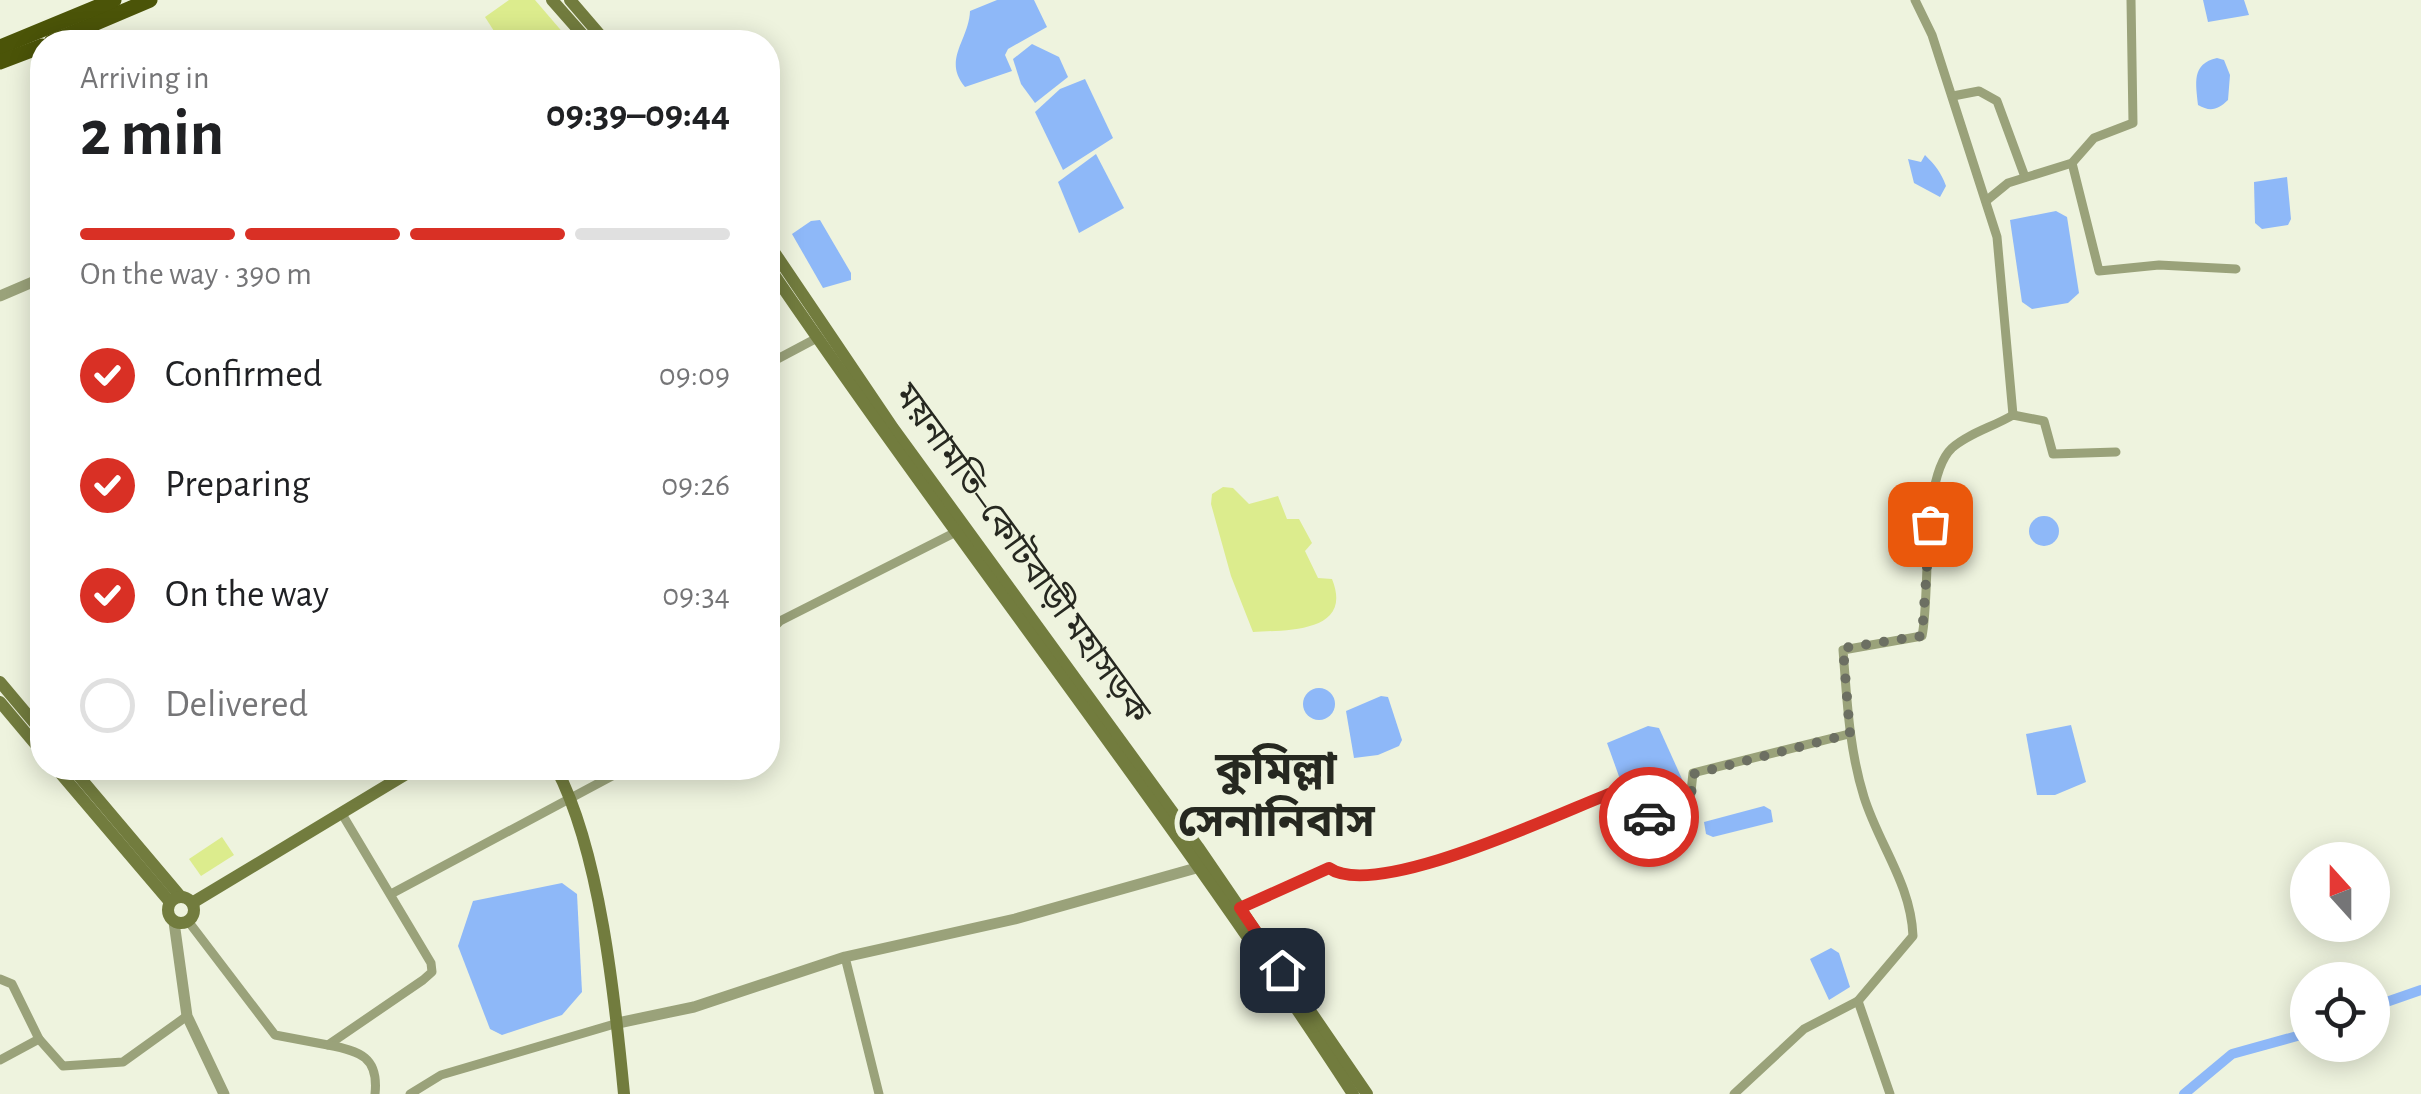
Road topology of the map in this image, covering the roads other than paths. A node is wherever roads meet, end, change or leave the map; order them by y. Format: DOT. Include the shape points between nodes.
graph roads {
  1 [pos="114,0"];
  2 [pos="150,0"];
  3 [pos="552,0"];
  4 [pos="570,0"];
  5 [pos="1914,0"];
  6 [pos="2131,0"];
  7 [pos="43,30"];
  8 [pos="79,30"];
  9 [pos="578,30"];
  10 [pos="596,30"];
  11 [pos="30,35"];
  12 [pos="0,48"];
  13 [pos="30,51"];
  14 [pos="0,62"];
  15 [pos="1954,96"];
  16 [pos="2072,163"];
  17 [pos="2025,177"];
  18 [pos="1986,202"];
  19 [pos="780,261"];
  20 [pos="2236,269"];
  21 [pos="30,283"];
  22 [pos="780,284"];
  23 [pos="0,296"];
  24 [pos="817,338"];
  25 [pos="780,358"];
  26 [pos="2013,414"];
  27 [pos="2116,452"];
  28 [pos="960,530"];
  29 [pos="780,621"];
  30 [pos="0,682"];
  31 [pos="0,702"];
  32 [pos="30,718"];
  33 [pos="1850,734"];
  34 [pos="30,738"];
  35 [pos="67,780"];
  36 [pos="82,780"];
  37 [pos="397,780"];
  38 [pos="562,780"];
  39 [pos="605,780"];
  40 [pos="572,798"];
  41 [pos="342,814"];
  42 [pos="1205,867"];
  43 [pos="390,894"];
  44 [pos="181,900"];
  45 [pos="1240,908"];
  46 [pos="181,922"];
  47 [pos="845,957"];
  48 [pos="0,979"];
  49 [pos="1858,1001"];
  50 [pos="187,1016"];
  51 [pos="618,1023"];
  52 [pos="39,1039"];
  53 [pos="328,1045"];
  54 [pos="0,1060"];
  55 [pos="224,1094"];
  56 [pos="375,1094"];
  57 [pos="410,1094"];
  58 [pos="624,1094"];
  59 [pos="879,1094"];
  60 [pos="1353,1094"];
  61 [pos="1366,1094"];
  62 [pos="1734,1094"];
  63 [pos="1890,1094"];
  1 -- 7 [label="highway"];
  2 -- 8 [label="highway"];
  3 -- 9 [label="main road"];
  4 -- 10 [label="main road"];
  5 -- 15 [label="street"];
  6 -- 16 [label="street" via="2133,123 2094,138"];
  11 -- 12 [label="highway"];
  13 -- 14 [label="highway"];
  15 -- 17 [label="street" via="1990,93"];
  15 -- 18 [label="street" via="1956,120"];
  16 -- 17 [label="street"];
  16 -- 20 [label="street" via="2099,271"];
  17 -- 18 [label="street"];
  18 -- 26 [label="street" via="1996,236"];
  19 -- 28 [label="main road, ময়নামতি–কোটবাড়ী মহাসড়ক"];
  21 -- 23 [label="street"];
  22 -- 24 [label="main road, ময়নামতি–কোটবাড়ী মহাসড়ক"];
  24 -- 25 [label="street"];
  24 -- 28 [label="main road, ময়নামতি–কোটবাড়ী মহাসড়ক"];
  26 -- 27 [label="street" via="2044,421 2053,454"];
  26 -- 33 [label="street" via="1948,451 1940,468 1922,636 1843,648"];
  28 -- 29 [label="street"];
  28 -- 42 [label="main road, ময়নামতি–কোটবাড়ী মহাসড়ক"];
  30 -- 32 [label="main road"];
  31 -- 34 [label="main road"];
  33 -- 45 [label="street" via="1694,774 1690,801 1651,817 1627,814 1614,792 1464,854 1354,878 1329,868"];
  33 -- 49 [label="street" via="1865,801 1912,910 1913,936"];
  35 -- 44 [label="main road"];
  36 -- 44 [label="main road"];
  37 -- 41 [label="main road"];
  38 -- 40 [label="main road"];
  39 -- 40 [label="street"];
  40 -- 43 [label="street"];
  40 -- 51 [label="main road"];
  41 -- 43 [label="street"];
  41 -- 44 [label="main road"];
  42 -- 45 [label="main road, ময়নামতি–কোটবাড়ী মহাসড়ক"];
  42 -- 47 [label="street"];
  42 -- 60 [label="main road, ময়নামতি–কোটবাড়ী মহাসড়ক"];
  43 -- 53 [label="street" via="432,972"];
  44 -- 46 [label="main road" via="194,911"];
  44 -- 46 [label="main road" via="167,913"];
  45 -- 61 [label="main road, ময়নামতি–কোটবাড়ী মহাসড়ক"];
  46 -- 50 [label="street"];
  46 -- 53 [label="street" via="275,1034"];
  47 -- 51 [label="street" via="694,1008"];
  47 -- 59 [label="street"];
  48 -- 52 [label="street" via="12,984"];
  49 -- 62 [label="street" via="1804,1029"];
  49 -- 63 [label="street"];
  50 -- 52 [label="street" via="135,1056 106,1064 62,1066"];
  50 -- 55 [label="street"];
  51 -- 57 [label="street" via="441,1076"];
  51 -- 58 [label="main road"];
  52 -- 54 [label="street"];
  53 -- 56 [label="street" via="368,1056"];
}
